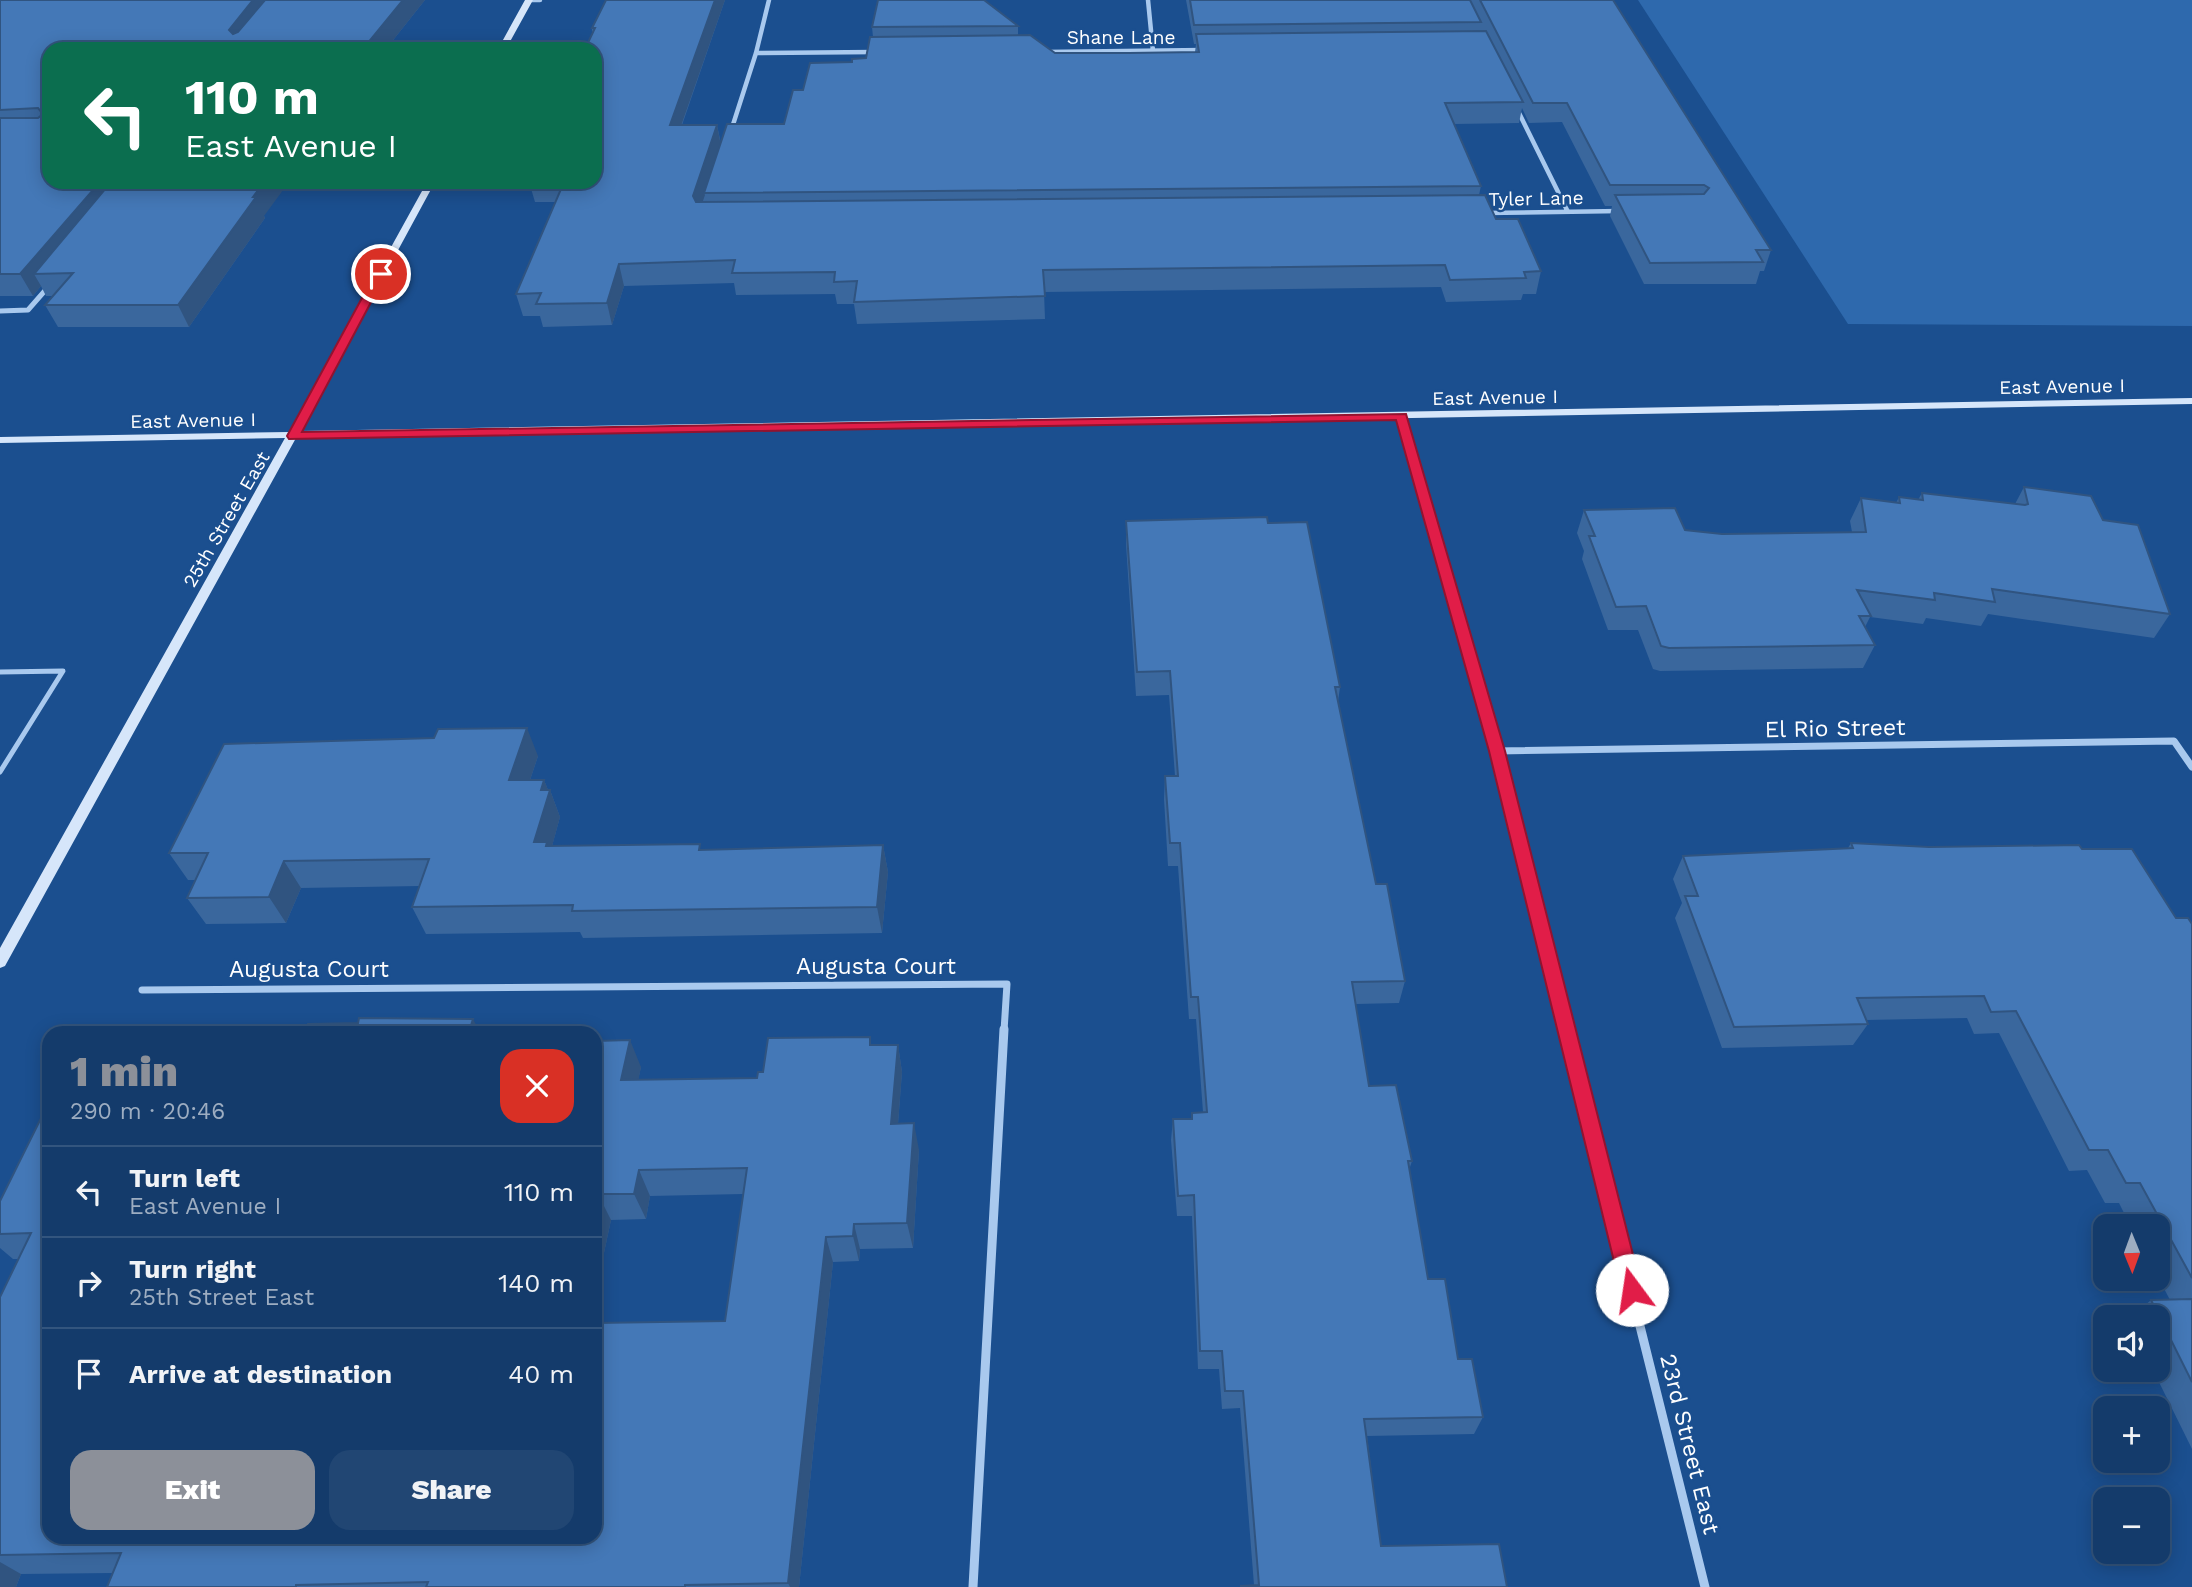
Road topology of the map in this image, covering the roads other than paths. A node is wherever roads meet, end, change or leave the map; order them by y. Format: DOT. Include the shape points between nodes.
graph roads {
  1 [pos="529,0"];
  2 [pos="540,0"];
  3 [pos="769,0"];
  4 [pos="1148,0"];
  5 [pos="506,42"];
  6 [pos="1209,50"];
  7 [pos="1153,51"];
  8 [pos="880,52"];
  9 [pos="1044,52"];
  10 [pos="756,53"];
  11 [pos="1515,106"];
  12 [pos="727,142"];
  13 [pos="426,189"];
  14 [pos="1633,211"];
  15 [pos="1568,212"];
  16 [pos="1484,213"];
  17 [pos="54,278"];
  18 [pos="0,311"];
  19 [pos="2192,401"];
  20 [pos="1402,416"];
  21 [pos="293,436"];
  22 [pos="0,440"];
  23 [pos="0,672"];
  24 [pos="1497,751"];
  25 [pos="2192,767"];
  26 [pos="0,772"];
  27 [pos="0,962"];
  28 [pos="142,990"];
  29 [pos="973,1587"];
  30 [pos="1706,1587"];
  1 -- 2 [label="street"];
  1 -- 5 [label="main road"];
  3 -- 10 [label="street"];
  4 -- 7 [label="street"];
  6 -- 7 [label="street, Shane Lane"];
  7 -- 9 [label="street, Shane Lane"];
  8 -- 10 [label="street"];
  10 -- 12 [label="street"];
  11 -- 15 [label="street"];
  13 -- 21 [label="main road, 25th Street East"];
  14 -- 15 [label="street, Tyler Lane"];
  15 -- 16 [label="street, Tyler Lane"];
  17 -- 18 [label="street" via="28,310"];
  19 -- 20 [label="main road, East Avenue I"];
  20 -- 21 [label="main road, East Avenue I"];
  20 -- 24 [label="street, 23rd Street East"];
  21 -- 22 [label="main road, East Avenue I"];
  21 -- 27 [label="main road, 25th Street East"];
  23 -- 26 [label="lane" via="64,671"];
  24 -- 25 [label="street, El Rio Street" via="2174,741"];
  24 -- 30 [label="street, 23rd Street East"];
  28 -- 29 [label="street, Augusta Court" via="1007,984"];
}
